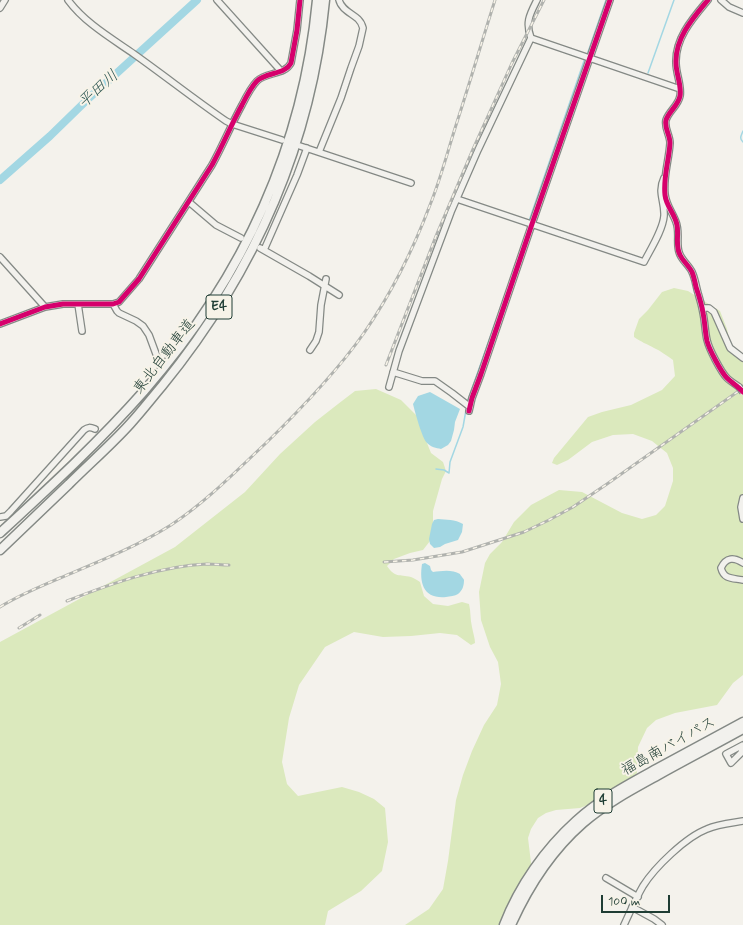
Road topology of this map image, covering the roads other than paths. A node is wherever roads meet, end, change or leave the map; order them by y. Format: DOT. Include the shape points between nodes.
graph roads {
  1 [pos="5,0"];
  2 [pos="68,0"];
  3 [pos="217,0"];
  4 [pos="300,0"];
  5 [pos="317,0"];
  6 [pos="325,0"];
  7 [pos="339,0"];
  8 [pos="537,0"];
  9 [pos="610,0"];
  10 [pos="708,0"];
  11 [pos="721,0"];
  12 [pos="0,8"];
  13 [pos="743,13"];
  14 [pos="531,38"];
  15 [pos="589,58"];
  16 [pos="282,71"];
  17 [pos="680,89"];
  18 [pos="232,124"];
  19 [pos="282,140"];
  20 [pos="300,146"];
  21 [pos="307,148"];
  22 [pos="319,152"];
  23 [pos="666,174"];
  24 [pos="411,183"];
  25 [pos="457,199"];
  26 [pos="189,202"];
  27 [pos="532,224"];
  28 [pos="241,238"];
  29 [pos="0,257"];
  30 [pos="326,279"];
  31 [pos="325,287"];
  32 [pos="340,295"];
  33 [pos="78,304"];
  34 [pos="113,304"];
  35 [pos="45,307"];
  36 [pos="702,308"];
  37 [pos="0,324"];
  38 [pos="82,331"];
  39 [pos="310,350"];
  40 [pos="743,358"];
  41 [pos="158,362"];
  42 [pos="393,372"];
  43 [pos="388,387"];
  44 [pos="742,390"];
  45 [pos="95,429"];
  46 [pos="743,498"];
  47 [pos="0,517"];
  48 [pos="743,519"];
  49 [pos="0,533"];
  50 [pos="0,550"];
  51 [pos="743,563"];
  52 [pos="743,580"];
  53 [pos="743,722"];
  54 [pos="743,729"];
  55 [pos="743,821"];
  56 [pos="606,878"];
  57 [pos="638,897"];
  58 [pos="632,907"];
  59 [pos="504,925"];
  60 [pos="511,925"];
  61 [pos="624,925"];
  62 [pos="662,925"];
  1 -- 12 [label="street"];
  2 -- 18 [label="street" via="92,25"];
  3 -- 16 [label="street"];
  4 -- 16 [label="street" via="292,63"];
  5 -- 49 [label="highway, 東北自動車道 / E4" via="302,96 286,149 268,198 232,269 204,313 144,391 66,473"];
  6 -- 50 [label="highway, 東北自動車道 / E4" via="318,53 290,160 261,232 228,294 198,340 131,423"];
  7 -- 22 [label="street" via="343,8 358,19 363,28 342,98"];
  8 -- 14 [label="street" via="529,16 528,29"];
  9 -- 15 [label="street"];
  10 -- 17 [label="street" via="687,26 676,52"];
  11 -- 13 [label="street"];
  14 -- 15 [label="street"];
  14 -- 25 [label="street"];
  15 -- 17 [label="street"];
  15 -- 27 [label="street"];
  16 -- 18 [label="street" via="257,81"];
  17 -- 23 [label="street" via="680,98 666,120 670,142"];
  18 -- 19 [label="street"];
  18 -- 26 [label="street" via="221,150"];
  20 -- 21 [label="street"];
  21 -- 22 [label="street"];
  21 -- 31 [label="street" via="262,249"];
  22 -- 24 [label="street"];
  23 -- 27 [label="street" via="661,184 664,219 644,262"];
  23 -- 36 [label="street" via="666,200 677,224 678,251 692,272"];
  25 -- 27 [label="street"];
  25 -- 42 [label="street"];
  26 -- 28 [label="street" via="216,226"];
  26 -- 34 [label="street" via="139,279 120,302"];
  27 -- 42 [label="street" via="470,409 435,381 422,381"];
  29 -- 35 [label="street"];
  30 -- 31 [label="street"];
  31 -- 32 [label="street"];
  31 -- 39 [label="street" via="319,332"];
  33 -- 34 [label="street"];
  33 -- 35 [label="street"];
  33 -- 38 [label="street"];
  34 -- 41 [label="street" via="119,313 143,326 149,335"];
  35 -- 37 [label="street"];
  36 -- 40 [label="street" via="714,312 730,348"];
  36 -- 44 [label="street" via="707,342 726,377"];
  42 -- 43 [label="street"];
  45 -- 47 [label="street" via="91,427 84,430 11,511"];
  46 -- 48 [label="street"];
  51 -- 52 [label="street" via="732,559 726,560 721,568 727,577"];
  53 -- 59 [label="highway, 福島南バイパス / 4" via="618,790 576,821 540,860 512,906"];
  54 -- 60 [label="highway, 福島南バイパス / 4" via="625,794 582,824 546,863"];
  55 -- 57 [label="street" via="708,828 687,841 662,862 643,886"];
  56 -- 57 [label="street"];
  57 -- 58 [label="street"];
  58 -- 61 [label="street"];
  58 -- 62 [label="street"];
}
